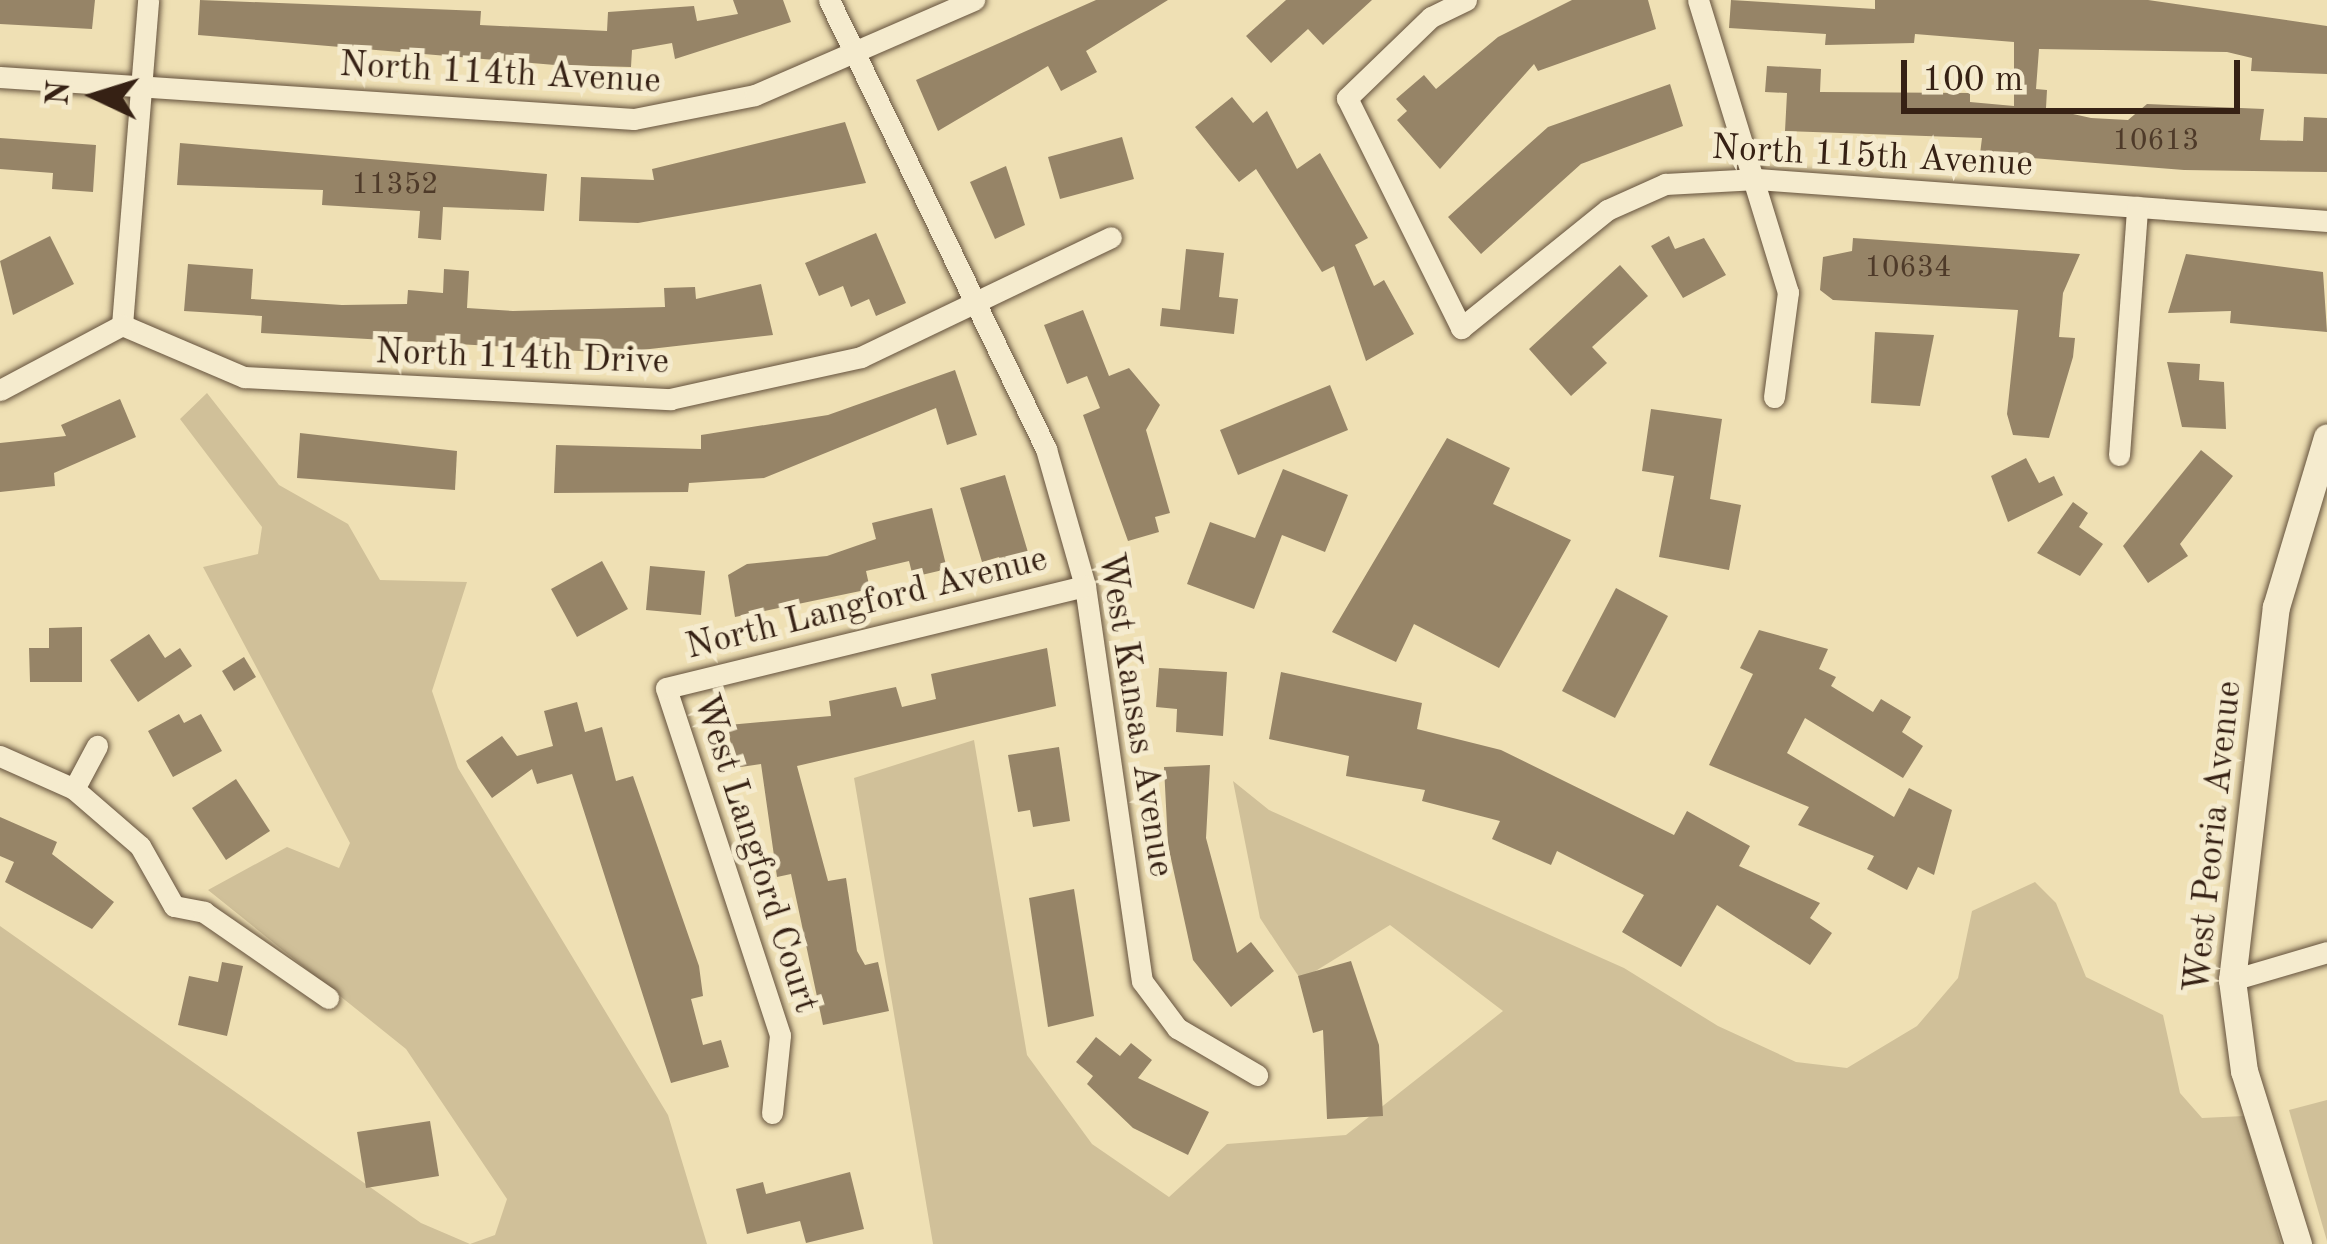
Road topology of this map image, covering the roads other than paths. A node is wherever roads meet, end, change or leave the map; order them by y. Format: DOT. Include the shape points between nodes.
graph roads {
  1 [pos="148,0"];
  2 [pos="829,0"];
  3 [pos="974,0"];
  4 [pos="1466,0"];
  5 [pos="1699,0"];
  6 [pos="856,49"];
  7 [pos="0,77"];
  8 [pos="141,88"];
  9 [pos="1757,179"];
  10 [pos="2137,207"];
  11 [pos="2327,220"];
  12 [pos="1111,237"];
  13 [pos="976,307"];
  14 [pos="122,325"];
  15 [pos="0,390"];
  16 [pos="1774,397"];
  17 [pos="2327,437"];
  18 [pos="2119,455"];
  19 [pos="1085,586"];
  20 [pos="666,688"];
  21 [pos="97,746"];
  22 [pos="0,756"];
  23 [pos="74,789"];
  24 [pos="2327,952"];
  25 [pos="2233,980"];
  26 [pos="328,998"];
  27 [pos="1257,1075"];
  28 [pos="772,1113"];
  29 [pos="2298,1244"];
  1 -- 8 [label="street"];
  2 -- 6 [label="street, West Kansas Avenue"];
  3 -- 6 [label="street, North 114th Avenue"];
  4 -- 9 [label="street, North 115th Avenue" via="1431,17 1347,98 1461,328 1607,210 1665,184"];
  5 -- 9 [label="street"];
  6 -- 8 [label="street, North 114th Avenue" via="754,95 634,119"];
  6 -- 13 [label="street, West Kansas Avenue"];
  7 -- 8 [label="street, North 114th Avenue"];
  8 -- 14 [label="street"];
  9 -- 10 [label="street, North 115th Avenue"];
  9 -- 16 [label="street" via="1788,292"];
  10 -- 11 [label="street, North 115th Avenue"];
  10 -- 18 [label="street"];
  12 -- 13 [label="street, North 114th Drive"];
  13 -- 14 [label="street, North 114th Drive" via="813,372 620,402 244,376"];
  13 -- 19 [label="street, West Kansas Avenue" via="1046,449"];
  14 -- 15 [label="street"];
  17 -- 25 [label="street, West Peoria Avenue" via="2276,608"];
  19 -- 20 [label="street, North Langford Avenue"];
  19 -- 27 [label="street, West Kansas Avenue" via="1142,981 1177,1028"];
  20 -- 28 [label="street, West Langford Court" via="780,1035"];
  21 -- 23 [label="street"];
  22 -- 23 [label="street"];
  23 -- 26 [label="street" via="140,846 174,906 204,912"];
  24 -- 25 [label="street"];
  25 -- 29 [label="street, West Peoria Avenue" via="2244,1071"];
}
